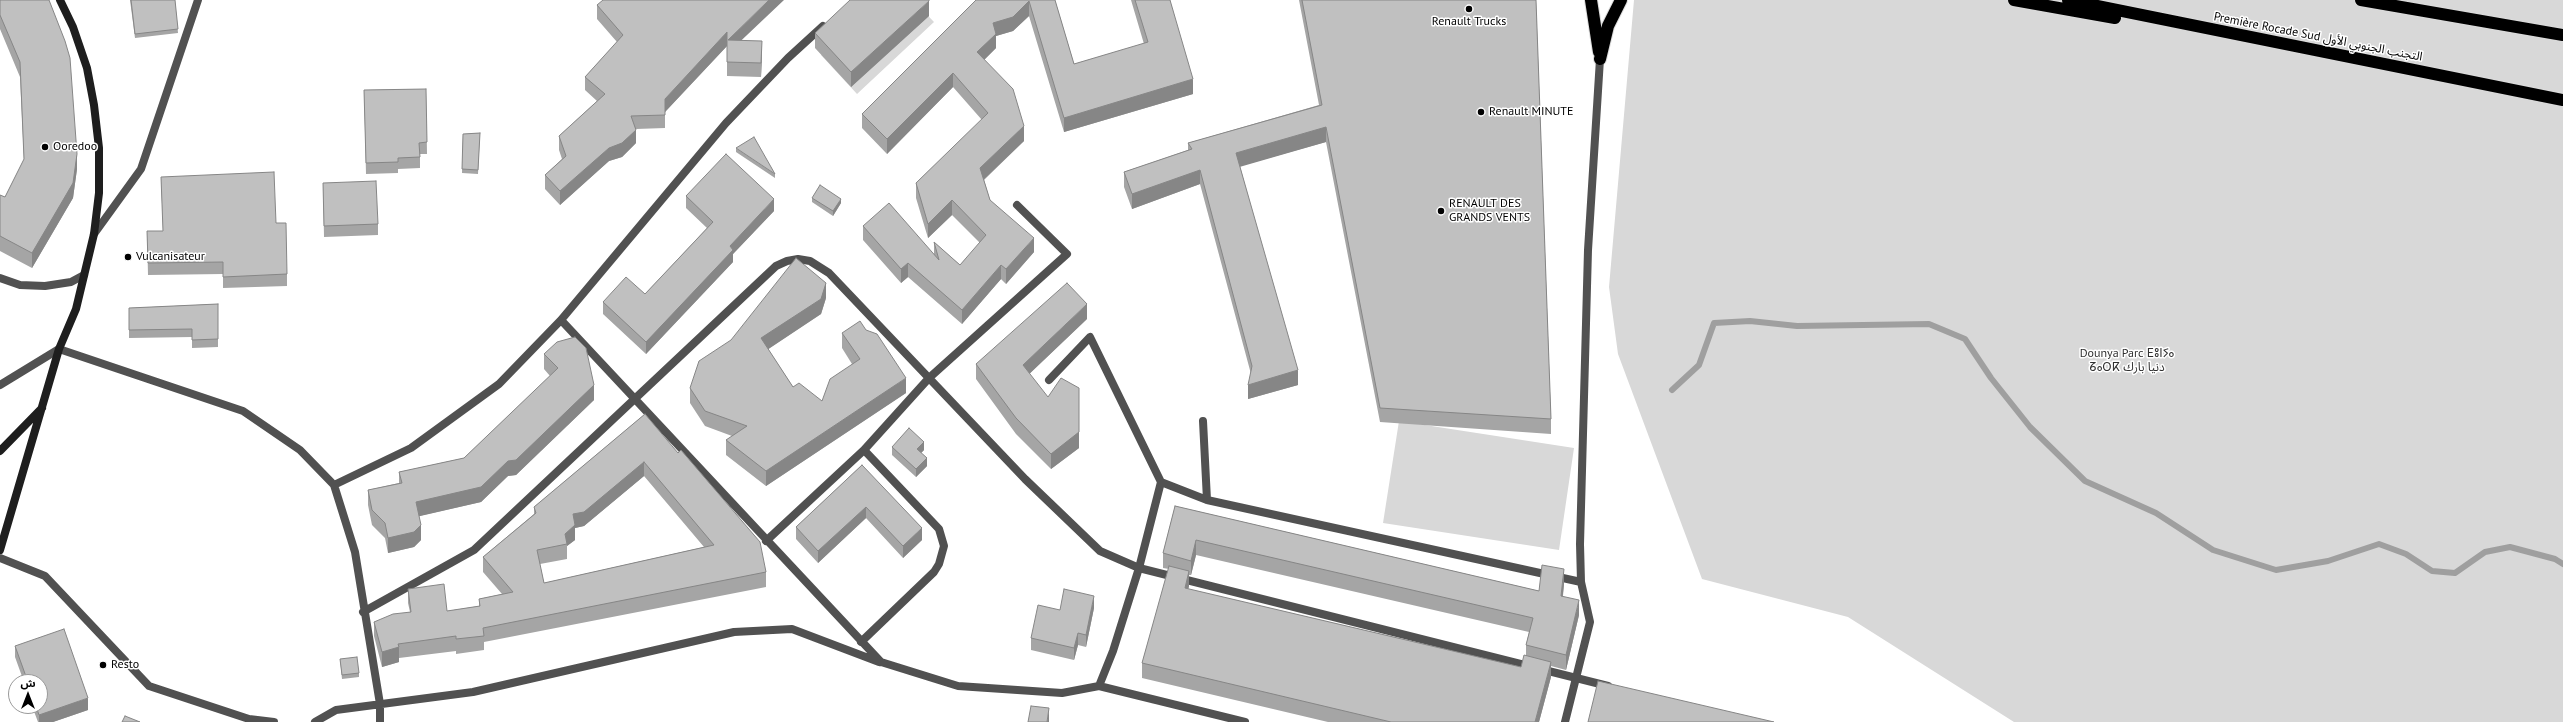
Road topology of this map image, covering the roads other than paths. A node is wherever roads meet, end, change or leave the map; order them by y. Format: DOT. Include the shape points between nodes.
graph roads {
  1 [pos="60,0"];
  2 [pos="198,0"];
  3 [pos="1591,0"];
  4 [pos="1621,0"];
  5 [pos="2014,0"];
  6 [pos="2068,0"];
  7 [pos="2360,0"];
  8 [pos="829,21"];
  9 [pos="2563,35"];
  10 [pos="1600,59"];
  11 [pos="2415,70"];
  12 [pos="2563,100"];
  13 [pos="1017,205"];
  14 [pos="94,234"];
  15 [pos="84,275"];
  16 [pos="0,278"];
  17 [pos="561,320"];
  18 [pos="59,349"];
  19 [pos="929,378"];
  20 [pos="1049,380"];
  21 [pos="0,385"];
  22 [pos="636,400"];
  23 [pos="44,406"];
  24 [pos="1203,421"];
  25 [pos="864,450"];
  26 [pos="0,451"];
  27 [pos="1161,482"];
  28 [pos="334,485"];
  29 [pos="1207,500"];
  30 [pos="766,540"];
  31 [pos="0,550"];
  32 [pos="0,558"];
  33 [pos="1140,568"];
  34 [pos="1580,582"];
  35 [pos="363,612"];
  36 [pos="862,642"];
  37 [pos="881,662"];
  38 [pos="1577,678"];
  39 [pos="1099,686"];
  40 [pos="1614,687"];
  41 [pos="380,704"];
  42 [pos="248,720"];
  43 [pos="274,722"];
  44 [pos="315,722"];
  45 [pos="380,722"];
  46 [pos="1245,722"];
  47 [pos="1565,722"];
  1 -- 14 [label="main road" via="82,54 94,104 99,148 99,178"];
  2 -- 14 [label="street" via="140,169"];
  3 -- 10 [label="highway"];
  4 -- 10 [label="highway" via="1608,26"];
  5 -- 11 [label="highway"];
  6 -- 11 [label="highway, Première Rocade Sud التجنب الجنوبي الأول"];
  7 -- 9 [label="highway"];
  8 -- 17 [label="street" via="788,58 726,123"];
  10 -- 34 [label="street" via="1588,250"];
  11 -- 12 [label="highway, Première Rocade Sud التجنب الجنوبي الأول"];
  13 -- 19 [label="street" via="1066,254"];
  14 -- 15 [label="main road"];
  15 -- 16 [label="street" via="71,282 45,286 20,285"];
  15 -- 18 [label="main road" via="76,309"];
  17 -- 22 [label="street"];
  17 -- 28 [label="street" via="499,384 410,448"];
  18 -- 21 [label="street"];
  18 -- 23 [label="main road"];
  18 -- 28 [label="street" via="243,411 300,450"];
  19 -- 22 [label="street" via="829,274 810,260 798,259 776,266"];
  19 -- 25 [label="street"];
  19 -- 33 [label="street" via="1025,479 1100,551"];
  20 -- 27 [label="street" via="1090,337"];
  22 -- 30 [label="street"];
  22 -- 35 [label="street" via="474,550"];
  23 -- 26 [label="main road"];
  23 -- 31 [label="main road"];
  24 -- 29 [label="street"];
  25 -- 30 [label="street"];
  25 -- 36 [label="street" via="939,529 944,546 934,572"];
  27 -- 29 [label="street"];
  27 -- 33 [label="street"];
  28 -- 35 [label="street" via="355,552"];
  29 -- 34 [label="street"];
  30 -- 36 [label="street"];
  32 -- 42 [label="street" via="45,576 149,686"];
  33 -- 38 [label="street"];
  33 -- 39 [label="street"];
  34 -- 38 [label="street" via="1590,622"];
  35 -- 41 [label="street"];
  36 -- 37 [label="street"];
  37 -- 39 [label="street" via="958,686 1062,693"];
  37 -- 41 [label="street" via="792,629 734,632 473,692"];
  38 -- 40 [label="street"];
  38 -- 47 [label="street"];
  39 -- 46 [label="street"];
  41 -- 44 [label="street" via="336,710"];
  41 -- 45 [label="street"];
  42 -- 43 [label="street"];
}
